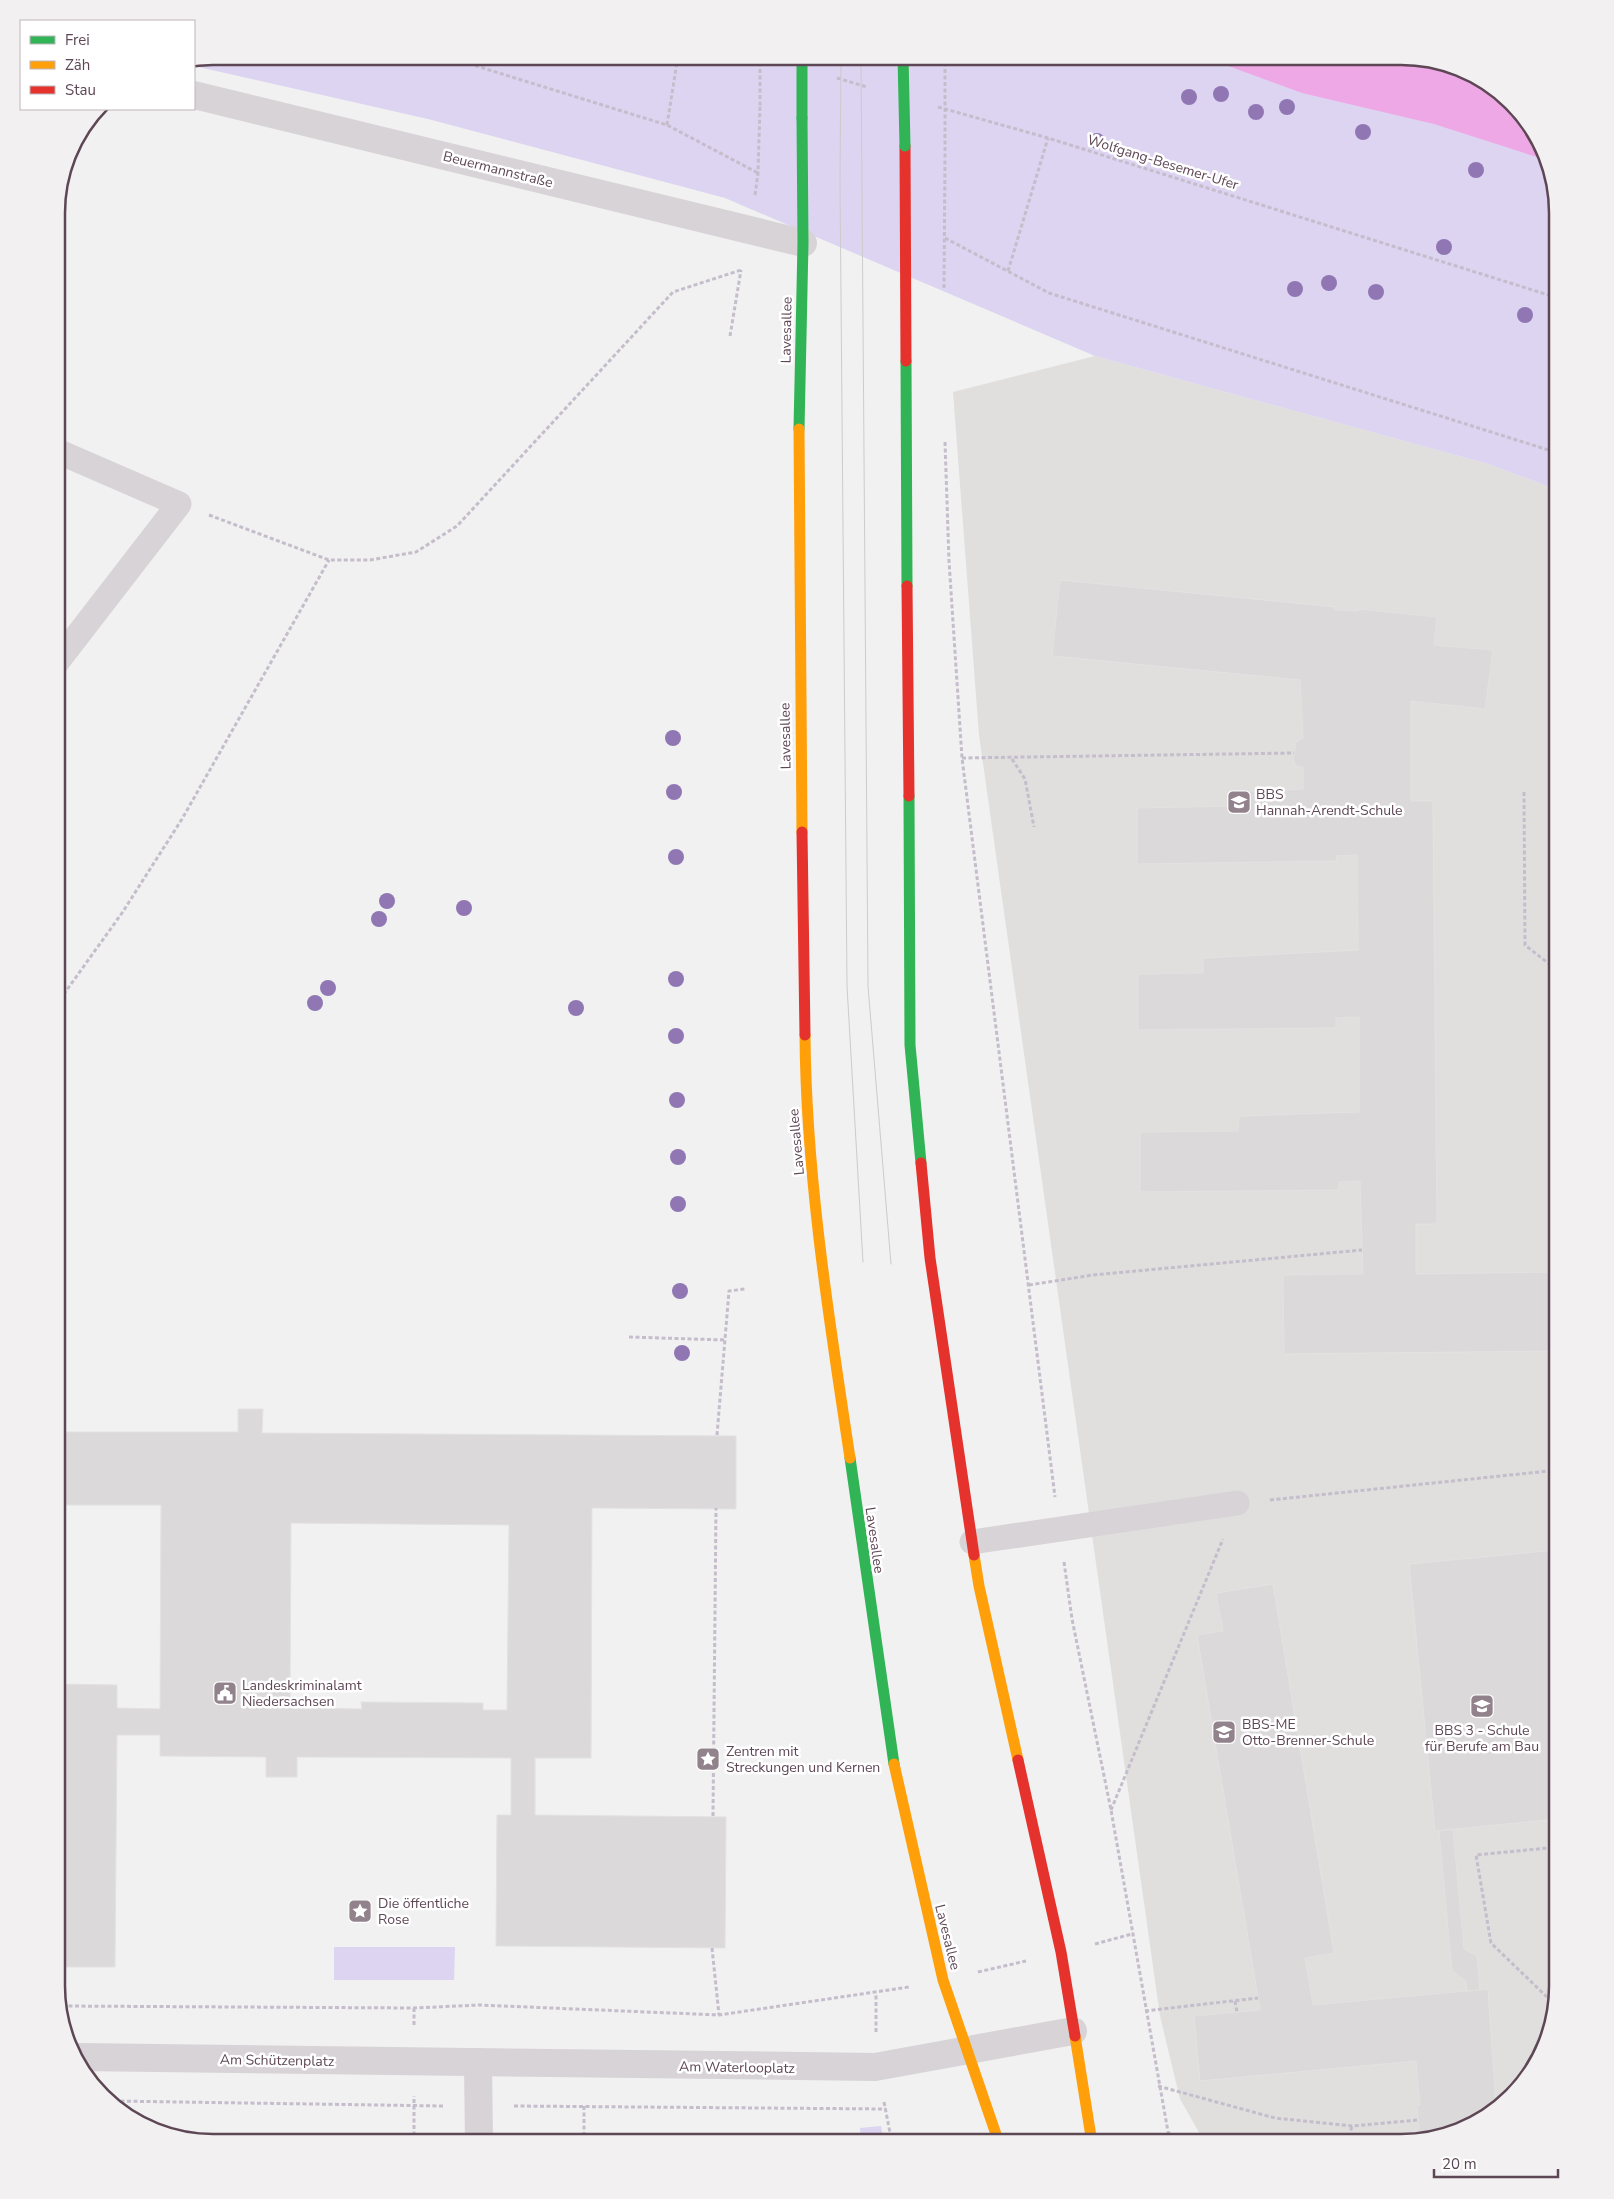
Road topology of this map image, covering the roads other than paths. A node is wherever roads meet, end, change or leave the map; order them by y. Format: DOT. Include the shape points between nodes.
graph roads {
  1 [pos="802,65"];
  2 [pos="903,65"];
  3 [pos="195,95"];
  4 [pos="803,243"];
  5 [pos="65,455"];
  6 [pos="65,650"];
  7 [pos="1237,1504"];
  8 [pos="972,1542"];
  9 [pos="1073,2031"];
  10 [pos="968,2050"];
  11 [pos="84,2058"];
  12 [pos="478,2062"];
  13 [pos="479,2134"];
  14 [pos="996,2134"];
  15 [pos="1090,2134"];
  1 -- 4 [label="main road, Lavesallee, bridge"];
  2 -- 8 [label="main road, bridge" via="910,1045 930,1258"];
  3 -- 4 [label="street, Beuermannstraße"];
  4 -- 10 [label="main road, Lavesallee" via="798,479 805,1073 823,1275 894,1769 943,1980"];
  5 -- 6 [label="lane" via="179,504"];
  7 -- 8 [label="lane"];
  8 -- 9 [label="main road" via="1061,1952"];
  9 -- 10 [label="street, Am Waterlooplatz"];
  9 -- 15 [label="main road"];
  10 -- 12 [label="street, Am Waterlooplatz" via="866,2067"];
  10 -- 14 [label="main road, Lavesallee"];
  11 -- 12 [label="street, Am Schützenplatz"];
  12 -- 13 [label="street"];
}
